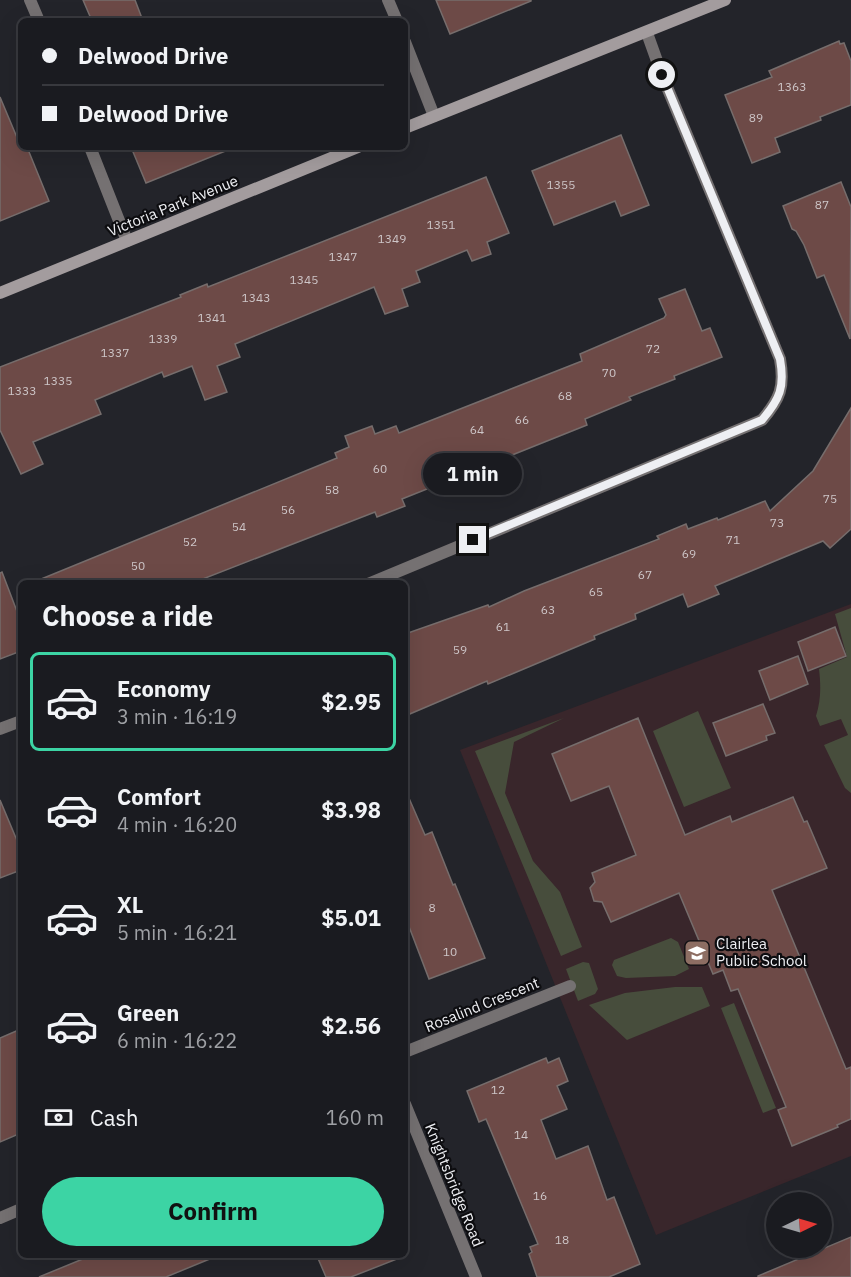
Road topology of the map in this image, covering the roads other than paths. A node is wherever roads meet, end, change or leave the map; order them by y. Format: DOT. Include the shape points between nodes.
graph roads {
  1 [pos="30,0"];
  2 [pos="388,0"];
  3 [pos="725,0"];
  4 [pos="38,18"];
  5 [pos="396,18"];
  6 [pos="647,33"];
  7 [pos="408,50"];
  8 [pos="434,116"];
  9 [pos="408,127"];
  10 [pos="91,150"];
  11 [pos="351,150"];
  12 [pos="127,241"];
  13 [pos="0,293"];
  14 [pos="378,580"];
  15 [pos="18,722"];
  16 [pos="0,729"];
  17 [pos="570,986"];
  18 [pos="408,1051"];
  19 [pos="408,1111"];
  20 [pos="18,1210"];
  21 [pos="0,1218"];
  22 [pos="476,1277"];
  1 -- 4 [label="street"];
  2 -- 5 [label="street"];
  3 -- 6 [label="main road"];
  6 -- 8 [label="main road"];
  6 -- 14 [label="street" via="780,359 781,392 762,420"];
  7 -- 8 [label="street"];
  8 -- 9 [label="main road"];
  10 -- 12 [label="street"];
  11 -- 12 [label="main road, Victoria Park Avenue"];
  12 -- 13 [label="main road, Victoria Park Avenue"];
  15 -- 16 [label="street"];
  17 -- 18 [label="street, Rosalind Crescent"];
  19 -- 22 [label="street, Knightsbridge Road"];
  20 -- 21 [label="street"];
}
